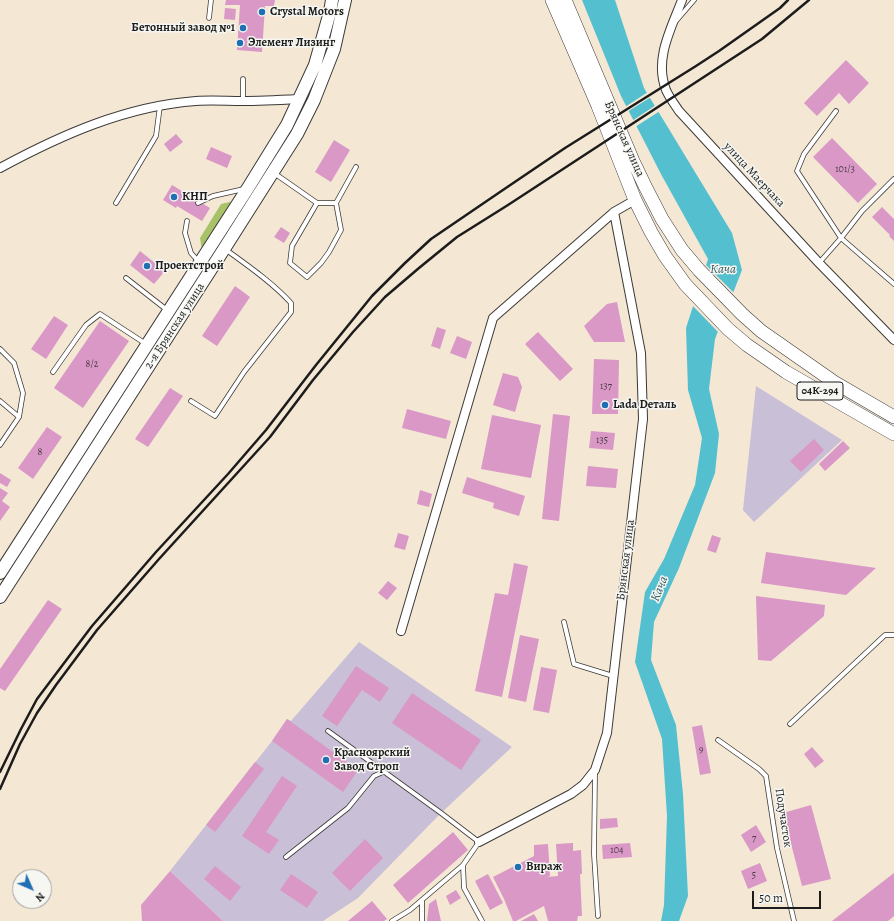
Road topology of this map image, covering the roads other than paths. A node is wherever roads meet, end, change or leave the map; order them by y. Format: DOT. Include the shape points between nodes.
graph roads {
  1 [pos="211,0"];
  2 [pos="332,0"];
  3 [pos="345,0"];
  4 [pos="552,0"];
  5 [pos="565,0"];
  6 [pos="682,0"];
  7 [pos="694,0"];
  8 [pos="209,18"];
  9 [pos="672,27"];
  10 [pos="243,79"];
  11 [pos="299,99"];
  12 [pos="243,101"];
  13 [pos="160,106"];
  14 [pos="836,111"];
  15 [pos="356,167"];
  16 [pos="0,168"];
  17 [pos="273,172"];
  18 [pos="894,179"];
  19 [pos="248,188"];
  20 [pos="635,200"];
  21 [pos="116,203"];
  22 [pos="317,203"];
  23 [pos="336,203"];
  24 [pos="198,204"];
  25 [pos="614,212"];
  26 [pos="187,221"];
  27 [pos="841,238"];
  28 [pos="224,249"];
  29 [pos="819,262"];
  30 [pos="200,263"];
  31 [pos="126,278"];
  32 [pos="894,284"];
  33 [pos="169,311"];
  34 [pos="894,340"];
  35 [pos="148,345"];
  36 [pos="0,349"];
  37 [pos="53,372"];
  38 [pos="0,401"];
  39 [pos="191,401"];
  40 [pos="19,417"];
  41 [pos="894,417"];
  42 [pos="894,434"];
  43 [pos="0,445"];
  44 [pos="0,573"];
  45 [pos="0,597"];
  46 [pos="564,622"];
  47 [pos="401,631"];
  48 [pos="894,636"];
  49 [pos="613,676"];
  50 [pos="790,724"];
  51 [pos="328,731"];
  52 [pos="718,740"];
  53 [pos="595,770"];
  54 [pos="384,772"];
  55 [pos="479,842"];
  56 [pos="286,857"];
  57 [pos="463,865"];
  58 [pos="422,900"];
  59 [pos="598,916"];
  60 [pos="392,921"];
  61 [pos="422,921"];
  62 [pos="482,921"];
  63 [pos="794,921"];
  1 -- 8 [label="lane"];
  2 -- 11 [label="main road, 2-я Брянская улица" via="315,65"];
  3 -- 17 [label="main road, 2-я Брянская улица" via="334,49 314,100 297,134"];
  4 -- 20 [label="highway, Брянская улица"];
  5 -- 41 [label="highway, Брянская улица / 04К-294" via="646,188 682,250 761,331 834,382"];
  6 -- 9 [label="street, улица Маерчака"];
  7 -- 9 [label="lane"];
  9 -- 29 [label="street, улица Маерчака" via="663,51 662,78 666,92 679,111"];
  10 -- 12 [label="lane"];
  11 -- 12 [label="street"];
  11 -- 19 [label="main road, 2-я Брянская улица" via="288,125"];
  12 -- 13 [label="street" via="196,101"];
  13 -- 16 [label="street" via="94,124"];
  13 -- 21 [label="lane" via="156,136"];
  14 -- 27 [label="lane" via="804,154 797,171"];
  15 -- 23 [label="lane"];
  17 -- 22 [label="lane"];
  17 -- 28 [label="main road, 2-я Брянская улица"];
  18 -- 27 [label="lane"];
  19 -- 24 [label="lane" via="213,196"];
  19 -- 30 [label="main road, 2-я Брянская улица"];
  20 -- 25 [label="street"];
  20 -- 42 [label="highway, Брянская улица / 04К-294" via="651,232 686,284 728,329 786,372"];
  22 -- 23 [label="lane"];
  22 -- 23 [label="lane" via="292,246 290,263 307,277 329,252 341,230"];
  25 -- 47 [label="street" via="492,318"];
  25 -- 49 [label="street, Брянская улица" via="641,353 643,419"];
  26 -- 30 [label="lane" via="185,233 191,253"];
  27 -- 29 [label="lane"];
  27 -- 32 [label="lane"];
  28 -- 39 [label="lane" via="284,295 291,303 291,312 244,372 215,416"];
  28 -- 45 [label="main road, 2-я Брянская улица"];
  29 -- 34 [label="street, улица Маерчака"];
  30 -- 33 [label="main road, 2-я Брянская улица"];
  31 -- 33 [label="lane"];
  33 -- 35 [label="main road, 2-я Брянская улица"];
  35 -- 37 [label="lane" via="100,314 86,325"];
  35 -- 44 [label="main road, 2-я Брянская улица"];
  36 -- 40 [label="lane" via="14,364 24,393"];
  38 -- 40 [label="lane"];
  40 -- 43 [label="lane"];
  46 -- 49 [label="lane" via="574,664"];
  48 -- 50 [label="lane" via="885,635"];
  49 -- 53 [label="street, Брянская улица" via="607,733"];
  51 -- 54 [label="lane"];
  52 -- 63 [label="lane, Подучасток" via="766,776 777,848"];
  53 -- 55 [label="street, Брянская улица" via="583,785 571,794"];
  53 -- 59 [label="lane" via="594,854"];
  54 -- 55 [label="lane"];
  54 -- 56 [label="lane" via="374,776 348,808"];
  55 -- 57 [label="lane"];
  57 -- 58 [label="lane"];
  57 -- 62 [label="lane" via="464,888"];
  58 -- 60 [label="lane"];
  58 -- 61 [label="lane"];
}
